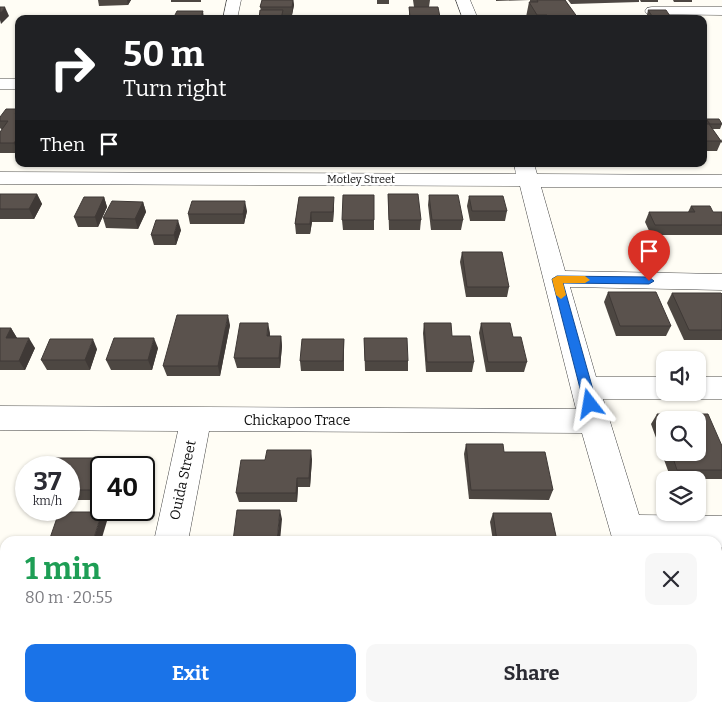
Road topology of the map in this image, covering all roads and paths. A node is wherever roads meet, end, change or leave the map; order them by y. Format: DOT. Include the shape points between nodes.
graph roads {
  1 [pos="234,0"];
  2 [pos="463,0"];
  3 [pos="722,11"];
  4 [pos="652,12"];
  5 [pos="231,15"];
  6 [pos="469,15"];
  7 [pos="0,84"];
  8 [pos="15,84"];
  9 [pos="189,171"];
  10 [pos="527,172"];
  11 [pos="0,178"];
  12 [pos="722,181"];
  13 [pos="557,279"];
  14 [pos="722,282"];
  15 [pos="586,388"];
  16 [pos="656,388"];
  17 [pos="706,388"];
  18 [pos="722,388"];
  19 [pos="0,418"];
  20 [pos="196,419"];
  21 [pos="594,421"];
  22 [pos="722,532"];
  23 [pos="172,536"];
  24 [pos="628,536"];
  1 -- 5 [label="street"];
  2 -- 6 [label="street"];
  3 -- 4 [label="street"];
  7 -- 8 [label="street"];
  9 -- 10 [label="street, Motley Street"];
  9 -- 11 [label="street, Motley Street"];
  10 -- 12 [label="street, Motley Street"];
  10 -- 13 [label="street"];
  13 -- 14 [label="street"];
  13 -- 15 [label="street"];
  15 -- 16 [label="street"];
  15 -- 21 [label="street"];
  17 -- 18 [label="street"];
  19 -- 20 [label="street, Chickapoo Trace"];
  20 -- 21 [label="street, Chickapoo Trace"];
  20 -- 23 [label="street, Ouida Street"];
  21 -- 24 [label="street"];
  22 -- 24 [label="street"];
}
